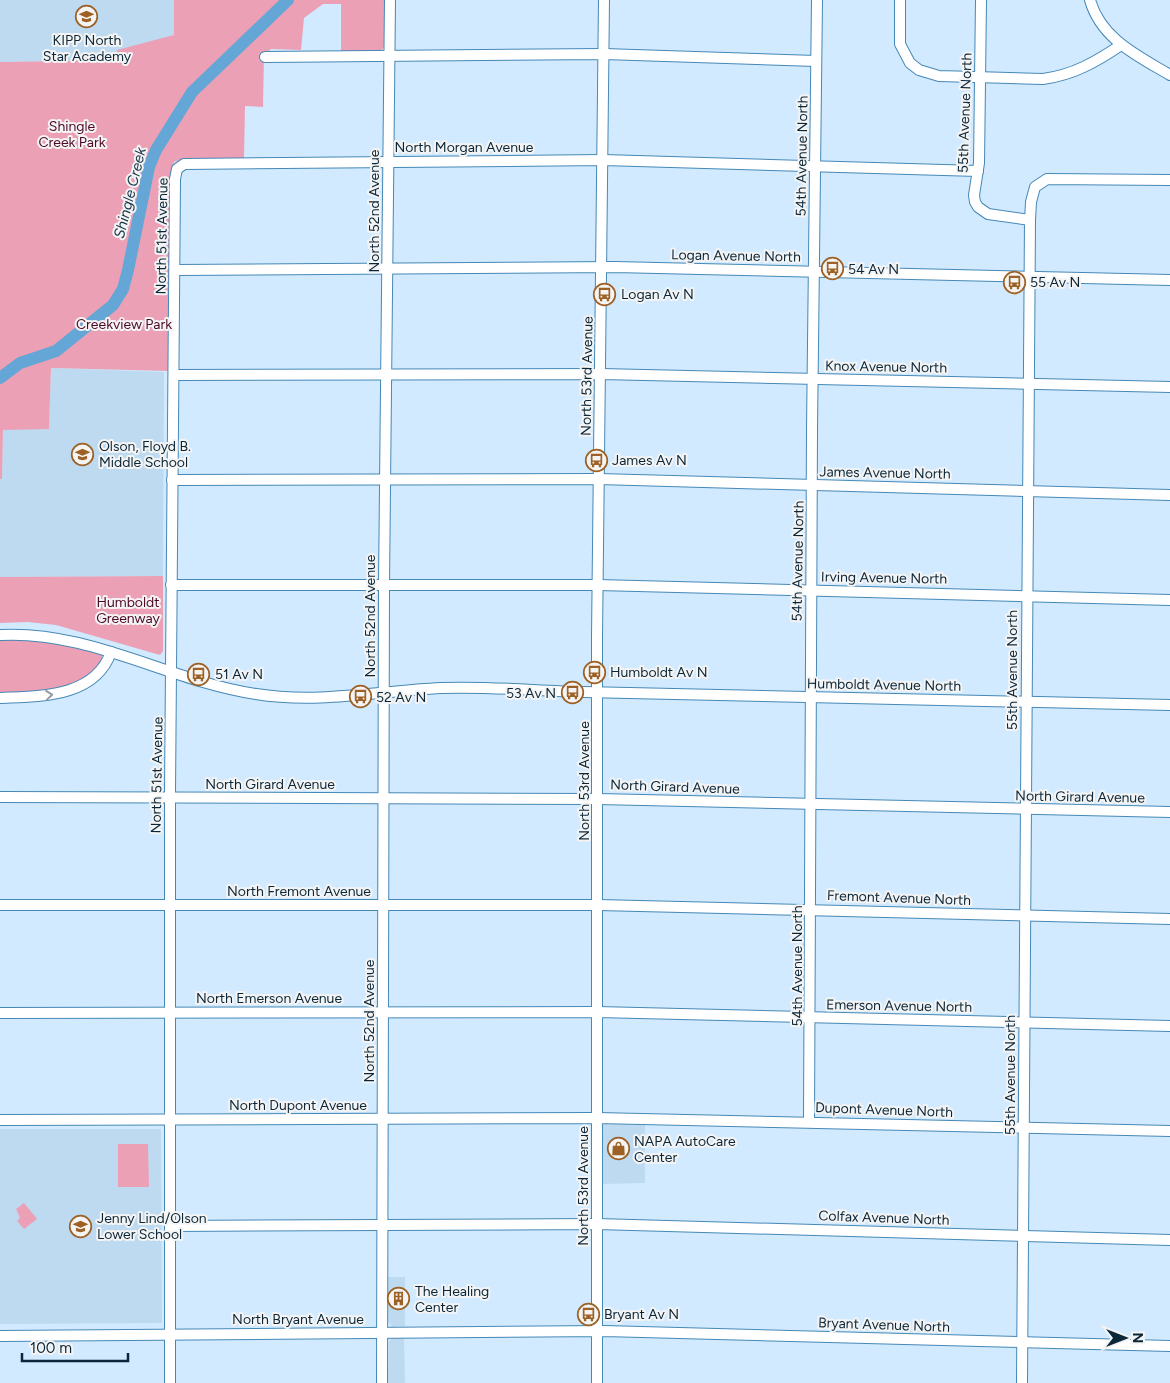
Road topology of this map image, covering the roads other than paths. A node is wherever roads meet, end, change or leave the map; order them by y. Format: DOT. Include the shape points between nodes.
graph roads {
  1 [pos="390,0"];
  2 [pos="604,0"];
  3 [pos="817,0"];
  4 [pos="900,0"];
  5 [pos="981,0"];
  6 [pos="1090,0"];
  7 [pos="1121,45"];
  8 [pos="604,54"];
  9 [pos="390,56"];
  10 [pos="265,57"];
  11 [pos="816,61"];
  12 [pos="1170,75"];
  13 [pos="980,77"];
  14 [pos="603,160"];
  15 [pos="389,161"];
  16 [pos="815,168"];
  17 [pos="177,169"];
  18 [pos="978,171"];
  19 [pos="1170,180"];
  20 [pos="1030,220"];
  21 [pos="388,268"];
  22 [pos="602,268"];
  23 [pos="176,270"];
  24 [pos="814,272"];
  25 [pos="1029,277"];
  26 [pos="1170,280"];
  27 [pos="386,374"];
  28 [pos="601,374"];
  29 [pos="174,375"];
  30 [pos="813,379"];
  31 [pos="1028,384"];
  32 [pos="1170,387"];
  33 [pos="384,479"];
  34 [pos="172,480"];
  35 [pos="599,480"];
  36 [pos="812,485"];
  37 [pos="1027,490"];
  38 [pos="1170,495"];
  39 [pos="172,585"];
  40 [pos="384,585"];
  41 [pos="598,585"];
  42 [pos="811,590"];
  43 [pos="1026,595"];
  44 [pos="1170,600"];
  45 [pos="0,635"];
  46 [pos="111,652"];
  47 [pos="172,672"];
  48 [pos="597,692"];
  49 [pos="384,693"];
  50 [pos="810,697"];
  51 [pos="0,698"];
  52 [pos="1025,702"];
  53 [pos="1170,705"];
  54 [pos="0,797"];
  55 [pos="170,798"];
  56 [pos="384,798"];
  57 [pos="598,799"];
  58 [pos="811,804"];
  59 [pos="1025,809"];
  60 [pos="1170,812"];
  61 [pos="0,905"];
  62 [pos="171,905"];
  63 [pos="383,905"];
  64 [pos="598,905"];
  65 [pos="810,910"];
  66 [pos="1025,916"];
  67 [pos="1170,919"];
  68 [pos="171,1012"];
  69 [pos="383,1012"];
  70 [pos="597,1012"];
  71 [pos="0,1013"];
  72 [pos="810,1017"];
  73 [pos="1024,1023"];
  74 [pos="1170,1026"];
  75 [pos="597,1118"];
  76 [pos="382,1119"];
  77 [pos="0,1120"];
  78 [pos="170,1120"];
  79 [pos="809,1122"];
  80 [pos="1024,1128"];
  81 [pos="1170,1132"];
  82 [pos="597,1224"];
  83 [pos="382,1225"];
  84 [pos="170,1226"];
  85 [pos="1023,1235"];
  86 [pos="1170,1240"];
  87 [pos="597,1331"];
  88 [pos="382,1332"];
  89 [pos="171,1334"];
  90 [pos="0,1336"];
  91 [pos="1022,1342"];
  92 [pos="1170,1346"];
  93 [pos="170,1383"];
  94 [pos="382,1383"];
  95 [pos="597,1383"];
  96 [pos="1022,1383"];
  1 -- 9 [label="street, North 52nd Avenue"];
  2 -- 8 [label="street, North 53rd Avenue"];
  3 -- 11 [label="street, 54th Avenue North"];
  4 -- 13 [label="street" via="900,44 910,63 929,74"];
  5 -- 13 [label="street, 55th Avenue North"];
  6 -- 7 [label="street" via="1099,20"];
  7 -- 12 [label="street"];
  7 -- 13 [label="street" via="1091,64 1060,77"];
  8 -- 9 [label="street"];
  8 -- 11 [label="street"];
  8 -- 14 [label="street, North 53rd Avenue"];
  9 -- 10 [label="street"];
  9 -- 15 [label="street, North 52nd Avenue"];
  11 -- 16 [label="street, 54th Avenue North"];
  13 -- 18 [label="street, 55th Avenue North"];
  14 -- 15 [label="street, North Morgan Avenue"];
  14 -- 16 [label="street, North Morgan Avenue"];
  14 -- 22 [label="street, North 53rd Avenue"];
  15 -- 17 [label="street, North Morgan Avenue" via="184,164"];
  15 -- 21 [label="street, North 52nd Avenue"];
  16 -- 18 [label="street, North Morgan Avenue"];
  16 -- 24 [label="street, 54th Avenue North"];
  17 -- 23 [label="street, North 51st Avenue"];
  18 -- 20 [label="street, 55th Avenue North" via="974,195 978,207 994,216"];
  19 -- 20 [label="street" via="1047,179 1034,187"];
  20 -- 25 [label="street, 55th Avenue North"];
  21 -- 22 [label="street, Logan Avenue North"];
  21 -- 23 [label="street, Logan Avenue North"];
  21 -- 27 [label="street, North 52nd Avenue"];
  22 -- 24 [label="street, Logan Avenue North"];
  22 -- 28 [label="street, North 53rd Avenue"];
  23 -- 29 [label="street, North 51st Avenue"];
  24 -- 25 [label="street, Logan Avenue North"];
  24 -- 30 [label="street, 54th Avenue North"];
  25 -- 26 [label="street, Logan Avenue North"];
  25 -- 31 [label="street, 55th Avenue North"];
  27 -- 28 [label="street, Knox Avenue North"];
  27 -- 29 [label="street, Knox Avenue North"];
  27 -- 33 [label="street, North 52nd Avenue"];
  28 -- 30 [label="street, Knox Avenue North"];
  28 -- 35 [label="street, North 53rd Avenue"];
  29 -- 34 [label="street, North 51st Avenue"];
  30 -- 31 [label="street, Knox Avenue North"];
  30 -- 36 [label="street, 54th Avenue North"];
  31 -- 32 [label="street, Knox Avenue North"];
  31 -- 37 [label="street, 55th Avenue North"];
  33 -- 34 [label="street, James Avenue North"];
  33 -- 35 [label="street, James Avenue North"];
  33 -- 40 [label="street, North 52nd Avenue"];
  34 -- 39 [label="street, North 51st Avenue"];
  35 -- 36 [label="street, James Avenue North"];
  35 -- 41 [label="street, North 53rd Avenue"];
  36 -- 37 [label="street, James Avenue North"];
  36 -- 42 [label="street, 54th Avenue North"];
  37 -- 38 [label="street, James Avenue North"];
  37 -- 43 [label="street, 55th Avenue North"];
  39 -- 40 [label="street, Irving Avenue North"];
  39 -- 47 [label="street, North 51st Avenue"];
  40 -- 41 [label="street, Irving Avenue North"];
  40 -- 49 [label="street, North 52nd Avenue"];
  41 -- 42 [label="street, Irving Avenue North"];
  41 -- 48 [label="street, North 53rd Avenue"];
  42 -- 43 [label="street, Irving Avenue North"];
  42 -- 50 [label="street, 54th Avenue North"];
  43 -- 44 [label="street, Irving Avenue North"];
  43 -- 52 [label="street, 55th Avenue North"];
  45 -- 46 [label="street, Humboldt Avenue North" via="42,636"];
  46 -- 47 [label="street, Humboldt Avenue North"];
  51 -- 46 [label="street, one-way" via="65,692 82,685 108,661"];
  47 -- 49 [label="street, Humboldt Avenue North" via="258,694 323,698"];
  47 -- 55 [label="street, North 51st Avenue"];
  48 -- 49 [label="street, Humboldt Avenue North" via="488,688"];
  48 -- 50 [label="street, Humboldt Avenue North"];
  48 -- 57 [label="street, North 53rd Avenue"];
  49 -- 56 [label="street, North 52nd Avenue"];
  50 -- 52 [label="street, Humboldt Avenue North"];
  50 -- 58 [label="street, 54th Avenue North"];
  52 -- 53 [label="street, Humboldt Avenue North"];
  52 -- 59 [label="street, 55th Avenue North"];
  54 -- 55 [label="street, North Girard Avenue"];
  55 -- 56 [label="street, North Girard Avenue"];
  55 -- 62 [label="street, North 51st Avenue"];
  56 -- 57 [label="street, North Girard Avenue"];
  56 -- 63 [label="street, North 52nd Avenue"];
  57 -- 58 [label="street, North Girard Avenue"];
  57 -- 64 [label="street, North 53rd Avenue"];
  58 -- 59 [label="street, North Girard Avenue"];
  58 -- 65 [label="street, 54th Avenue North"];
  59 -- 60 [label="street, North Girard Avenue"];
  59 -- 66 [label="street, 55th Avenue North"];
  61 -- 62 [label="street, North Fremont Avenue"];
  62 -- 63 [label="street, North Fremont Avenue"];
  62 -- 68 [label="street, North 51st Avenue"];
  63 -- 64 [label="street, North Fremont Avenue"];
  63 -- 69 [label="street, North 52nd Avenue"];
  64 -- 65 [label="street, Fremont Avenue North"];
  64 -- 70 [label="street, North 53rd Avenue"];
  65 -- 66 [label="street, Fremont Avenue North"];
  65 -- 72 [label="street, 54th Avenue North"];
  66 -- 67 [label="street, Fremont Avenue North"];
  66 -- 73 [label="street, 55th Avenue North"];
  68 -- 69 [label="street, North Emerson Avenue"];
  68 -- 71 [label="street, North Emerson Avenue"];
  68 -- 78 [label="street, North 51st Avenue"];
  69 -- 70 [label="street, North Emerson Avenue"];
  69 -- 76 [label="street, North 52nd Avenue"];
  70 -- 72 [label="street, Emerson Avenue North"];
  70 -- 75 [label="street, North 53rd Avenue"];
  72 -- 73 [label="street, Emerson Avenue North"];
  72 -- 79 [label="street, 54th Avenue North"];
  73 -- 74 [label="street, Emerson Avenue North"];
  73 -- 80 [label="street, 55th Avenue North"];
  75 -- 76 [label="street, North Dupont Avenue"];
  75 -- 79 [label="street, Dupont Avenue North"];
  75 -- 82 [label="street, North 53rd Avenue"];
  76 -- 78 [label="street, North Dupont Avenue"];
  76 -- 83 [label="street, North 52nd Avenue"];
  77 -- 78 [label="street, North Dupont Avenue"];
  78 -- 84 [label="street, North 51st Avenue"];
  79 -- 80 [label="street, Dupont Avenue North"];
  80 -- 81 [label="street, Dupont Avenue North"];
  80 -- 85 [label="street, 55th Avenue North"];
  82 -- 83 [label="street, Colfax Avenue North"];
  82 -- 85 [label="street, Colfax Avenue North"];
  82 -- 87 [label="street, North 53rd Avenue"];
  83 -- 84 [label="street, Colfax Avenue North"];
  83 -- 88 [label="street, North 52nd Avenue"];
  84 -- 89 [label="street, North 51st Avenue"];
  85 -- 86 [label="street, Colfax Avenue North"];
  85 -- 91 [label="street, 55th Avenue North"];
  87 -- 88 [label="street, North Bryant Avenue"];
  87 -- 91 [label="street, Bryant Avenue North"];
  87 -- 95 [label="street, North 53rd Avenue"];
  88 -- 89 [label="street, North Bryant Avenue"];
  88 -- 94 [label="street, North 52nd Avenue"];
  89 -- 90 [label="street, North Bryant Avenue"];
  89 -- 93 [label="street, North 51st Avenue"];
  91 -- 92 [label="street, Bryant Avenue North"];
  91 -- 96 [label="street, 55th Avenue North"];
}
